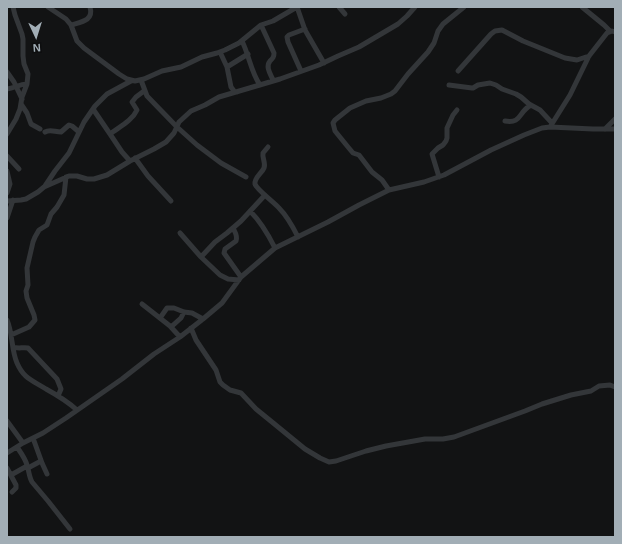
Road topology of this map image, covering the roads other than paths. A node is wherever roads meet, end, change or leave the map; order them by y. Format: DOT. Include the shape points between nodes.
graph roads {
  1 [pos="13,7"];
  2 [pos="48,7"];
  3 [pos="90,7"];
  4 [pos="297,7"];
  5 [pos="415,7"];
  6 [pos="464,7"];
  7 [pos="582,7"];
  8 [pos="341,8"];
  9 [pos="344,14"];
  10 [pos="70,25"];
  11 [pos="261,25"];
  12 [pos="305,29"];
  13 [pos="613,31"];
  14 [pos="242,41"];
  15 [pos="220,52"];
  16 [pos="248,54"];
  17 [pos="589,56"];
  18 [pos="324,63"];
  19 [pos="227,67"];
  20 [pos="301,71"];
  21 [pos="458,71"];
  22 [pos="7,72"];
  23 [pos="131,80"];
  24 [pos="140,80"];
  25 [pos="273,80"];
  26 [pos="27,84"];
  27 [pos="260,85"];
  28 [pos="449,85"];
  29 [pos="16,86"];
  30 [pos="7,89"];
  31 [pos="144,91"];
  32 [pos="237,92"];
  33 [pos="22,101"];
  34 [pos="531,105"];
  35 [pos="457,110"];
  36 [pos="93,112"];
  37 [pos="615,119"];
  38 [pos="505,121"];
  39 [pos="551,125"];
  40 [pos="177,127"];
  41 [pos="615,129"];
  42 [pos="604,130"];
  43 [pos="79,132"];
  44 [pos="7,134"];
  45 [pos="110,134"];
  46 [pos="268,147"];
  47 [pos="7,156"];
  48 [pos="135,158"];
  49 [pos="130,161"];
  50 [pos="19,170"];
  51 [pos="7,171"];
  52 [pos="246,176"];
  53 [pos="66,177"];
  54 [pos="439,177"];
  55 [pos="44,187"];
  56 [pos="389,190"];
  57 [pos="7,193"];
  58 [pos="265,194"];
  59 [pos="10,200"];
  60 [pos="171,201"];
  61 [pos="250,211"];
  62 [pos="7,218"];
  63 [pos="233,228"];
  64 [pos="180,233"];
  65 [pos="298,237"];
  66 [pos="275,248"];
  67 [pos="201,257"];
  68 [pos="240,278"];
  69 [pos="142,304"];
  70 [pos="184,312"];
  71 [pos="160,318"];
  72 [pos="7,320"];
  73 [pos="203,320"];
  74 [pos="171,327"];
  75 [pos="191,328"];
  76 [pos="11,335"];
  77 [pos="180,337"];
  78 [pos="13,347"];
  79 [pos="615,387"];
  80 [pos="58,396"];
  81 [pos="77,410"];
  82 [pos="7,420"];
  83 [pos="33,438"];
  84 [pos="23,443"];
  85 [pos="17,447"];
  86 [pos="7,453"];
  87 [pos="41,461"];
  88 [pos="28,467"];
  89 [pos="7,468"];
  90 [pos="47,474"];
  91 [pos="11,475"];
  92 [pos="12,492"];
  93 [pos="70,529"];
  1 -- 26 [label="street" via="23,39"];
  2 -- 10 [label="street" via="63,16"];
  3 -- 10 [label="street" via="90,17"];
  4 -- 11 [label="street"];
  4 -- 12 [label="street"];
  5 -- 18 [label="street" via="398,24 359,47"];
  6 -- 56 [label="street" via="443,24 434,44 393,92 350,108 333,122 335,131"];
  7 -- 13 [label="street"];
  8 -- 9 [label="street"];
  10 -- 23 [label="street" via="80,44 104,64"];
  11 -- 14 [label="street"];
  11 -- 25 [label="street" via="274,53 274,57 268,63"];
  12 -- 18 [label="street"];
  12 -- 20 [label="street" via="287,37"];
  13 -- 17 [label="street" via="605,35"];
  14 -- 15 [label="street"];
  14 -- 16 [label="street"];
  15 -- 19 [label="street"];
  15 -- 24 [label="street"];
  16 -- 19 [label="street"];
  16 -- 27 [label="street"];
  17 -- 21 [label="street" via="576,60 565,58 523,42 502,30 490,34"];
  17 -- 39 [label="street" via="570,95"];
  18 -- 20 [label="street"];
  19 -- 32 [label="street" via="231,87"];
  20 -- 25 [label="street"];
  22 -- 29 [label="street"];
  23 -- 24 [label="street"];
  23 -- 36 [label="street" via="96,103"];
  24 -- 31 [label="street"];
  25 -- 27 [label="street"];
  26 -- 29 [label="street"];
  26 -- 33 [label="street"];
  27 -- 32 [label="street"];
  28 -- 34 [label="street" via="472,88 493,84 516,94"];
  29 -- 30 [label="street"];
  29 -- 33 [label="street"];
  31 -- 40 [label="street"];
  31 -- 45 [label="street" via="132,103 136,110 133,115"];
  32 -- 40 [label="street" via="219,97 190,111"];
  33 -- 43 [label="street" via="31,124 42,130 61,132 70,125"];
  33 -- 44 [label="street"];
  34 -- 38 [label="street" via="516,121"];
  34 -- 39 [label="street" via="540,110"];
  35 -- 54 [label="street" via="447,128 446,141 432,154"];
  36 -- 43 [label="street"];
  36 -- 45 [label="street"];
  37 -- 42 [label="street"];
  39 -- 42 [label="street"];
  39 -- 54 [label="street" via="519,137"];
  40 -- 48 [label="street" via="166,142"];
  40 -- 52 [label="street" via="221,163"];
  41 -- 42 [label="street"];
  43 -- 55 [label="street" via="69,153"];
  45 -- 49 [label="street"];
  46 -- 58 [label="street" via="262,153 264,169 255,180 257,187"];
  47 -- 50 [label="street"];
  48 -- 49 [label="street"];
  48 -- 60 [label="street"];
  49 -- 53 [label="street" via="99,178"];
  51 -- 57 [label="street" via="10,184"];
  53 -- 55 [label="street"];
  53 -- 76 [label="street" via="64,195 47,225 39,230 33,242 27,268 27,298 35,320 29,327"];
  54 -- 56 [label="street"];
  55 -- 59 [label="street" via="26,199"];
  56 -- 65 [label="street"];
  58 -- 61 [label="street"];
  58 -- 65 [label="street" via="280,208"];
  59 -- 62 [label="street"];
  61 -- 63 [label="street"];
  61 -- 66 [label="street" via="258,218"];
  63 -- 67 [label="street"];
  63 -- 68 [label="street" via="237,239 224,253"];
  64 -- 67 [label="street"];
  65 -- 66 [label="street"];
  66 -- 68 [label="street"];
  67 -- 68 [label="street" via="225,278"];
  68 -- 73 [label="street" via="222,303"];
  69 -- 71 [label="street"];
  70 -- 71 [label="street" via="168,307"];
  70 -- 73 [label="street" via="194,314"];
  70 -- 74 [label="street"];
  71 -- 74 [label="street"];
  72 -- 76 [label="street"];
  73 -- 75 [label="street"];
  74 -- 77 [label="street"];
  75 -- 77 [label="street"];
  75 -- 79 [label="street" via="222,385 241,393 259,412 305,449 330,462 386,446 425,439 454,438 542,404 591,391 599,386"];
  76 -- 78 [label="street"];
  77 -- 81 [label="street"];
  78 -- 80 [label="street" via="17,363 26,377"];
  78 -- 80 [label="street" via="28,348 57,379 62,389"];
  80 -- 81 [label="street"];
  81 -- 83 [label="street"];
  82 -- 84 [label="street"];
  83 -- 84 [label="street"];
  83 -- 87 [label="street"];
  84 -- 85 [label="street"];
  85 -- 86 [label="street"];
  85 -- 88 [label="street"];
  87 -- 88 [label="street"];
  87 -- 90 [label="street"];
  88 -- 91 [label="street"];
  88 -- 93 [label="street" via="32,482"];
  89 -- 91 [label="street"];
  91 -- 92 [label="street" via="16,486"];
}
